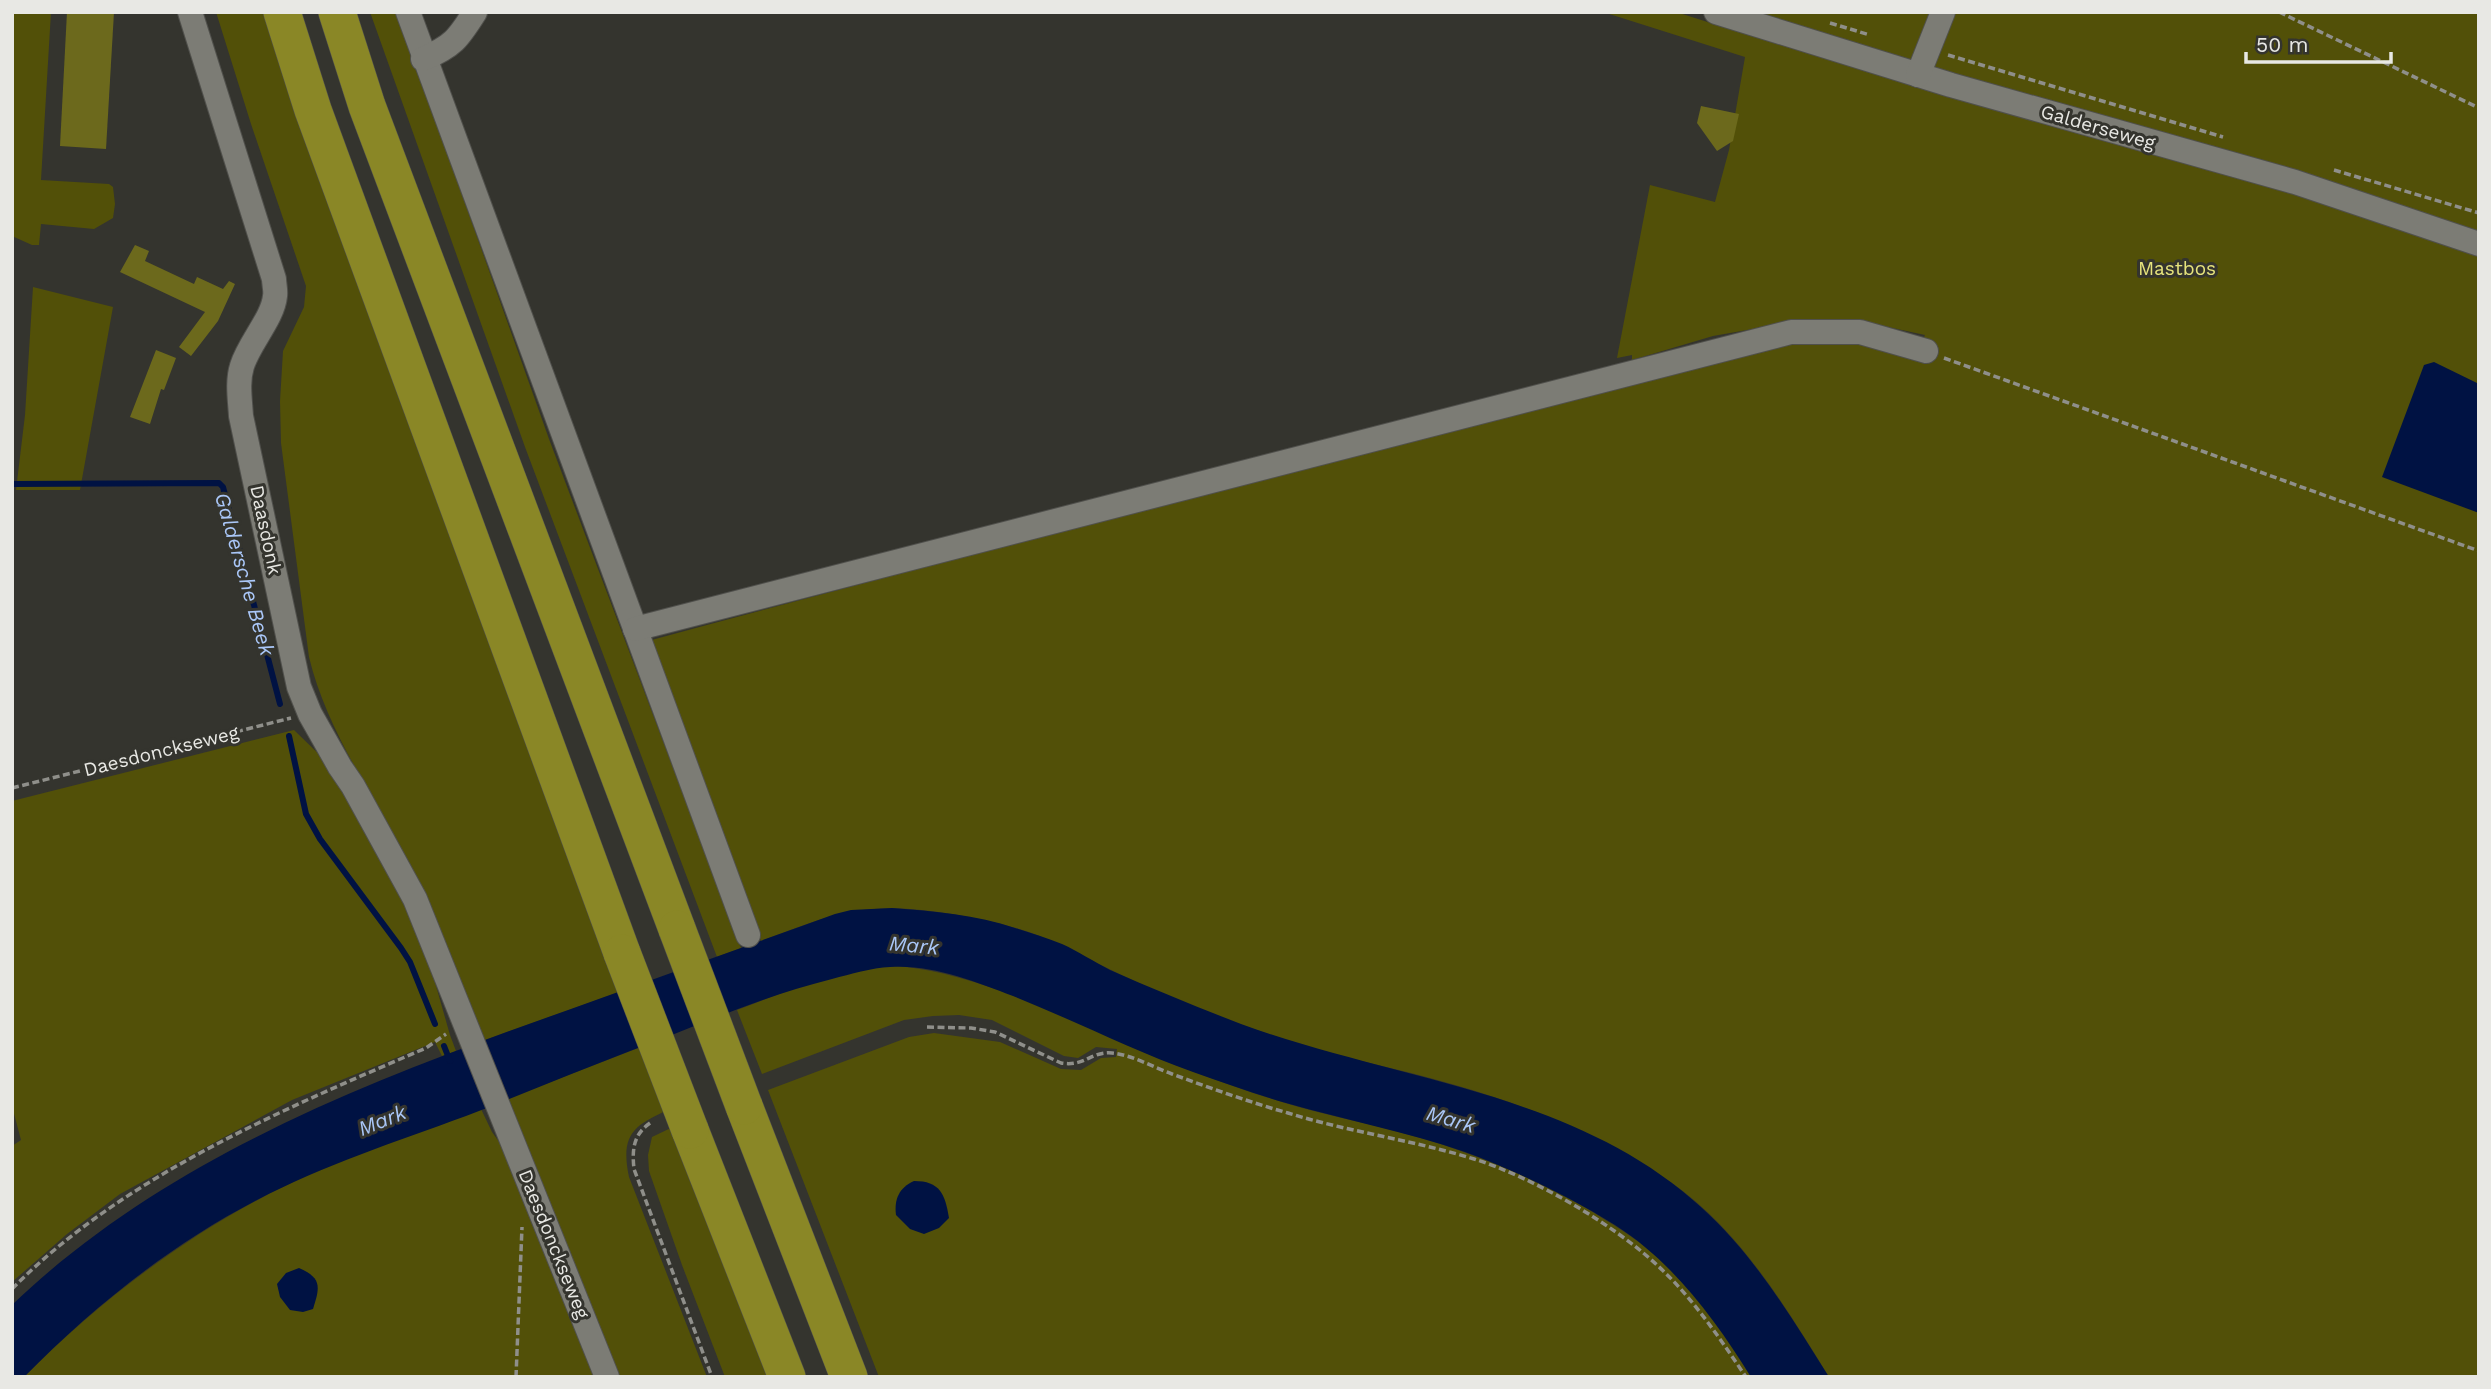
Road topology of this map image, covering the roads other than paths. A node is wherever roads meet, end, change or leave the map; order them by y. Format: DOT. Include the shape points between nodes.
graph roads {
  1 [pos="190,12"];
  2 [pos="282,12"];
  3 [pos="337,12"];
  4 [pos="408,12"];
  5 [pos="475,12"];
  6 [pos="1716,12"];
  7 [pos="1942,12"];
  8 [pos="423,59"];
  9 [pos="1918,75"];
  10 [pos="2479,244"];
  11 [pos="1926,351"];
  12 [pos="635,629"];
  13 [pos="748,935"];
  14 [pos="468,1026"];
  15 [pos="607,1377"];
  16 [pos="787,1377"];
  17 [pos="849,1377"];
  1 -- 14 [label="street, Daasdonk" via="274,279 271,310 241,368 239,391 299,687 415,899"];
  2 -- 16 [label="highway, bridge" via="313,110 622,953"];
  3 -- 17 [label="highway, bridge" via="367,106"];
  4 -- 8 [label="street"];
  5 -- 8 [label="street" via="447,49"];
  6 -- 9 [label="street, Galderseweg"];
  7 -- 9 [label="street"];
  8 -- 12 [label="street"];
  9 -- 10 [label="street, Galderseweg" via="2295,182"];
  11 -- 12 [label="street" via="1860,332 1791,332"];
  12 -- 13 [label="street"];
  14 -- 15 [label="street, Daesdonckseweg"];
}
